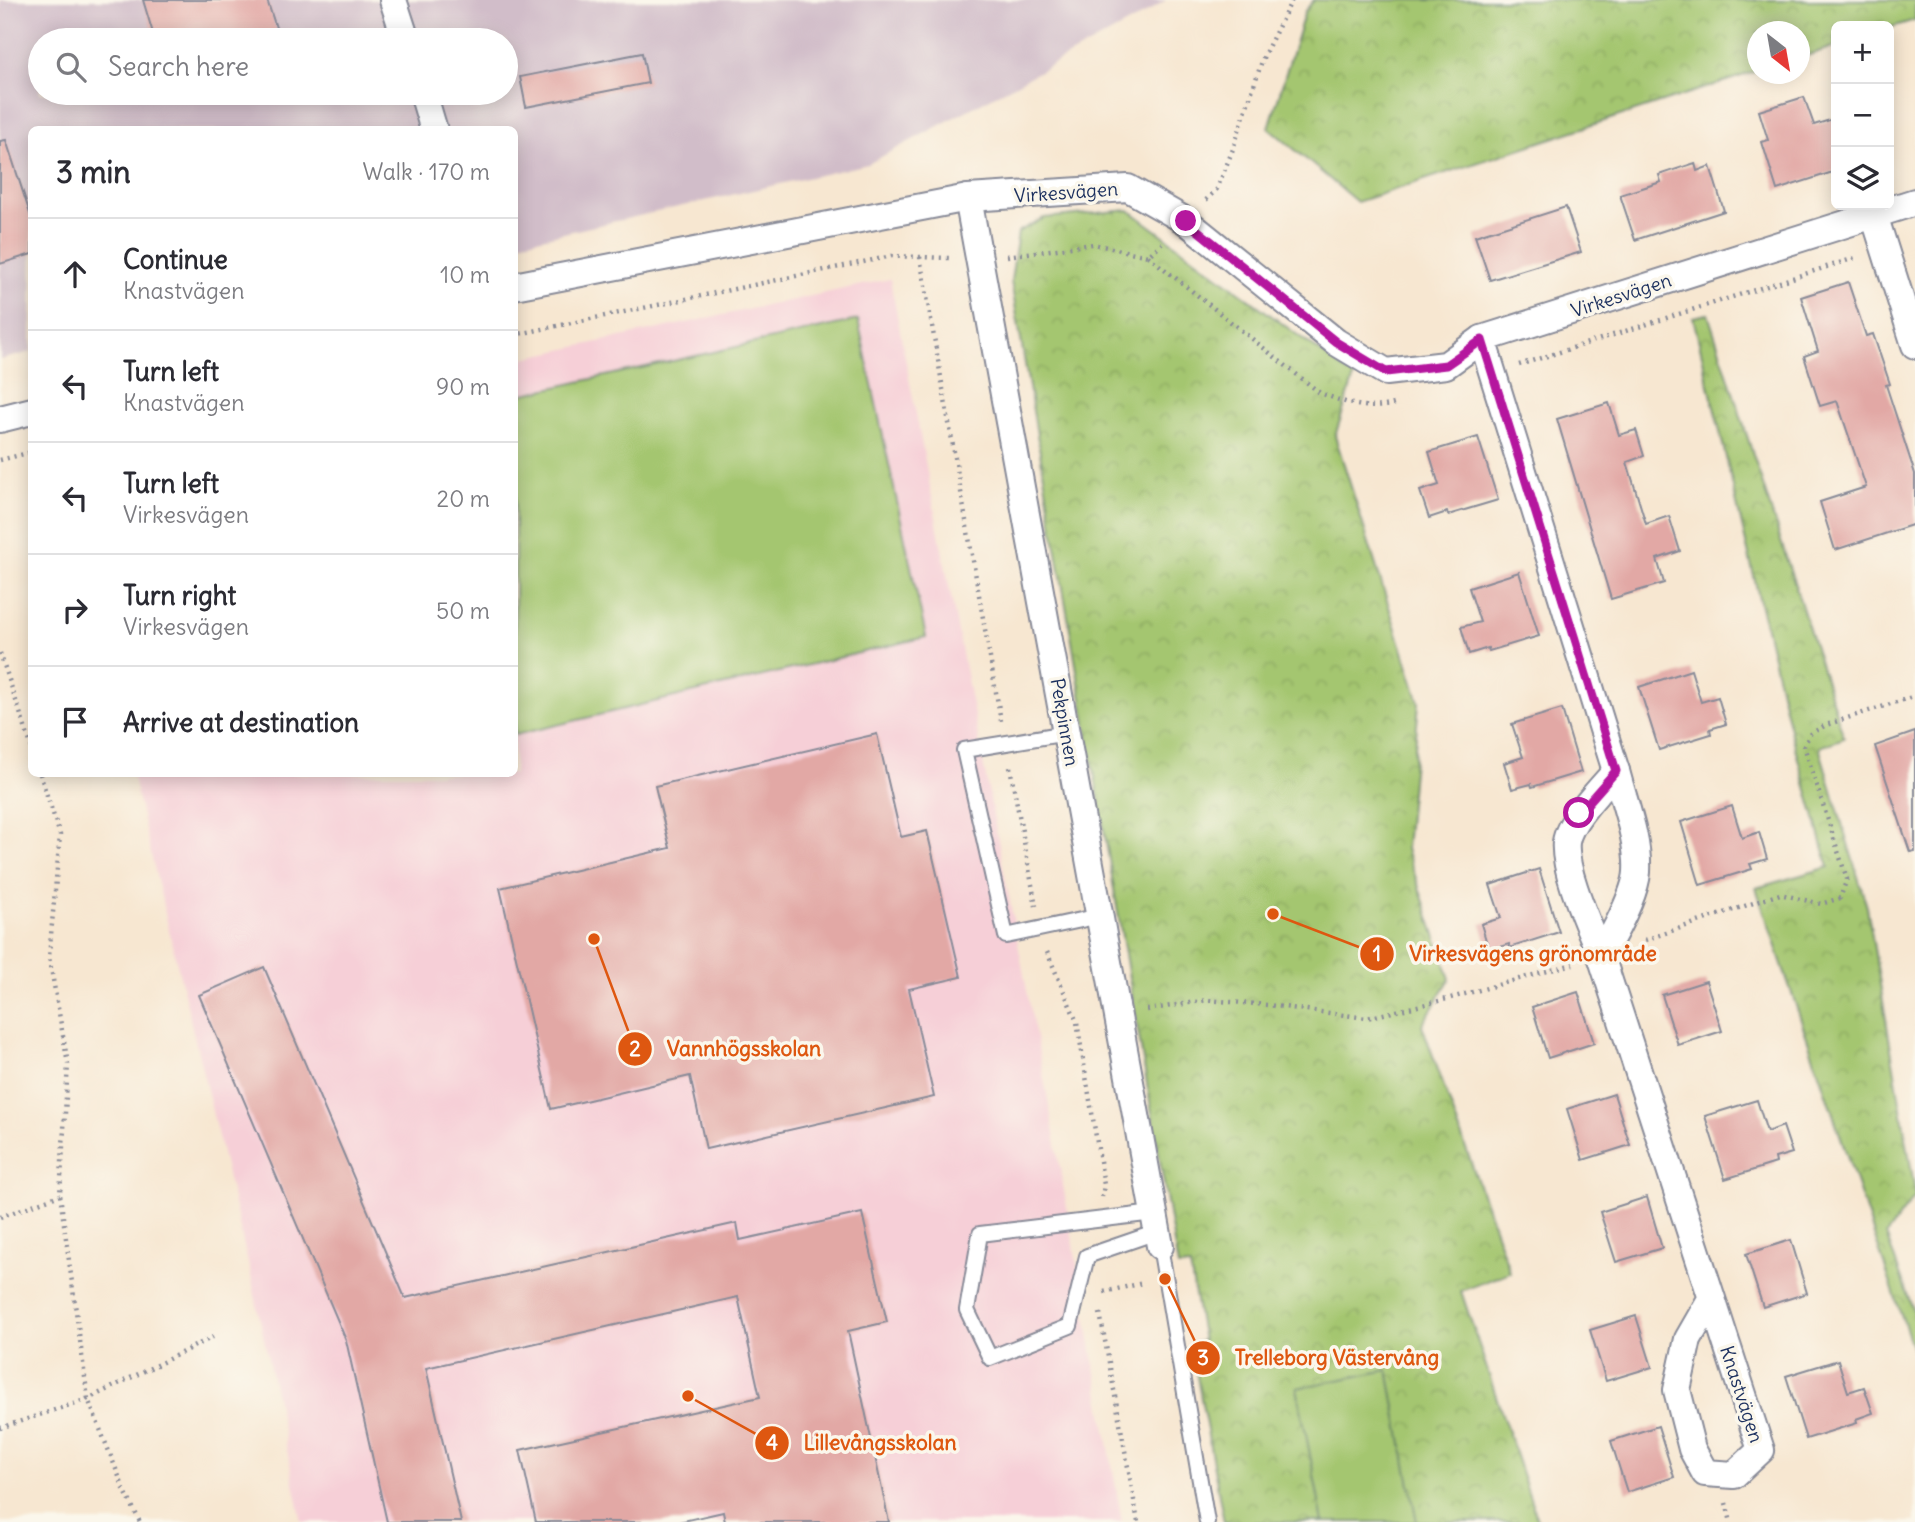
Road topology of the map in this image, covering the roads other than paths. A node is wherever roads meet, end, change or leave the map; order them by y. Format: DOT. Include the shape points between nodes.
graph roads {
  1 [pos="393,0"];
  2 [pos="402,28"];
  3 [pos="427,105"];
  4 [pos="433,126"];
  5 [pos="968,198"];
  6 [pos="1915,202"];
  7 [pos="1874,215"];
  8 [pos="518,285"];
  9 [pos="1482,340"];
  10 [pos="1915,345"];
  11 [pos="28,412"];
  12 [pos="0,419"];
  13 [pos="1067,733"];
  14 [pos="1616,771"];
  15 [pos="1100,916"];
  16 [pos="1601,956"];
  17 [pos="1157,1230"];
  18 [pos="1711,1300"];
  19 [pos="1206,1522"];
  1 -- 2 [label="street"];
  3 -- 4 [label="street"];
  5 -- 8 [label="street, Virkesvägen"];
  5 -- 9 [label="street, Virkesvägen" via="1128,188 1186,221 1336,342 1386,372 1446,365"];
  5 -- 13 [label="street, Pekpinnen"];
  6 -- 7 [label="street, Virkesvägen"];
  7 -- 9 [label="street, Virkesvägen"];
  7 -- 10 [label="street"];
  9 -- 14 [label="street"];
  11 -- 12 [label="street"];
  13 -- 15 [label="street, Pekpinnen"];
  13 -- 15 [label="lane" via="964,750 1006,936"];
  14 -- 16 [label="street" via="1638,874 1619,925"];
  14 -- 16 [label="street, Knastvägen" via="1579,813 1566,841 1570,871"];
  15 -- 17 [label="street, Pekpinnen"];
  16 -- 18 [label="street, Knastvägen"];
  17 -- 17 [label="lane" via="1099,1220 980,1234 967,1310 990,1359 1070,1326 1087,1256"];
  17 -- 19 [label="lane"];
  18 -- 18 [label="street, Knastvägen" via="1761,1450 1734,1475 1705,1473 1692,1449 1677,1390 1688,1339"];
}
